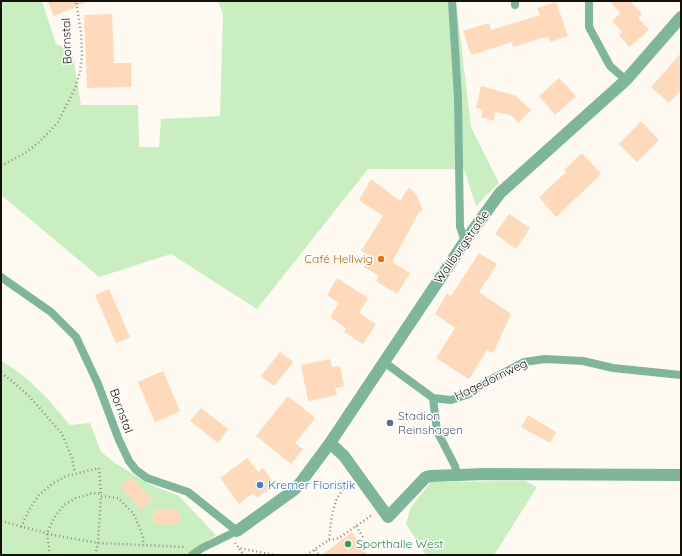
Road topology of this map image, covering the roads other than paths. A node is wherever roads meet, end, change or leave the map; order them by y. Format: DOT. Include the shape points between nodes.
graph roads {
  1 [pos="452,1"];
  2 [pos="588,1"];
  3 [pos="681,17"];
  4 [pos="626,80"];
  5 [pos="465,241"];
  6 [pos="1,277"];
  7 [pos="384,362"];
  8 [pos="681,375"];
  9 [pos="433,398"];
  10 [pos="330,443"];
  11 [pos="457,475"];
  12 [pos="681,475"];
  13 [pos="234,532"];
  14 [pos="192,555"];
  1 -- 5 [label="lane" via="458,97 460,228"];
  2 -- 4 [label="lane" via="589,27 610,66"];
  3 -- 4 [label="street, Wallburgstraße"];
  4 -- 5 [label="street, Wallburgstraße" via="500,193"];
  5 -- 7 [label="street, Wallburgstraße"];
  6 -- 13 [label="lane, Bornstal" via="51,312 76,337 98,384 119,440 136,470 147,478 188,492"];
  7 -- 9 [label="lane"];
  7 -- 10 [label="street, Wallburgstraße"];
  8 -- 9 [label="lane, Hagedornweg" via="613,368 583,361 545,359 524,362 469,394 451,400"];
  9 -- 11 [label="lane" via="437,431 456,466"];
  10 -- 11 [label="street" via="344,456 385,512 426,477"];
  10 -- 13 [label="street, Wallburgstraße" via="294,490"];
  11 -- 12 [label="street"];
  13 -- 14 [label="lane, Wallburgstraße"];
}
